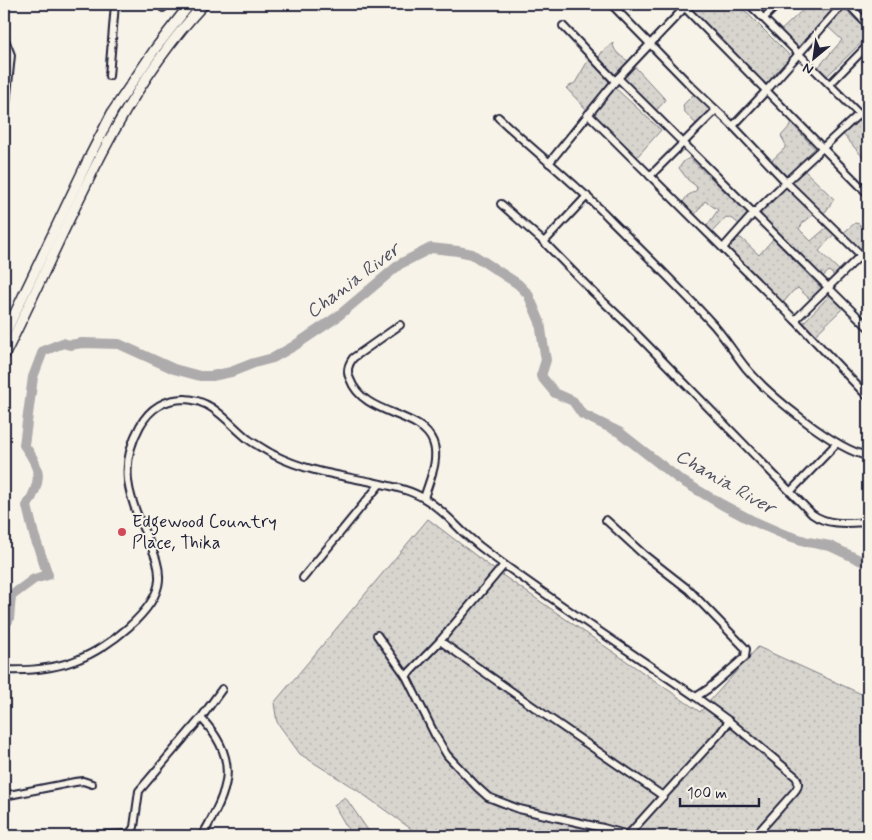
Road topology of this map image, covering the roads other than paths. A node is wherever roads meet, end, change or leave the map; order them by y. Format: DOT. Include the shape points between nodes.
graph roads {
  1 [pos="115,4"];
  2 [pos="190,4"];
  3 [pos="204,4"];
  4 [pos="749,4"];
  5 [pos="778,4"];
  6 [pos="842,4"];
  7 [pos="848,4"];
  8 [pos="613,6"];
  9 [pos="686,6"];
  10 [pos="764,18"];
  11 [pos="868,25"];
  12 [pos="563,26"];
  13 [pos="4,37"];
  14 [pos="651,44"];
  15 [pos="868,45"];
  16 [pos="7,52"];
  17 [pos="799,53"];
  18 [pos="109,76"];
  19 [pos="617,79"];
  20 [pos="830,84"];
  21 [pos="766,91"];
  22 [pos="716,110"];
  23 [pos="588,114"];
  24 [pos="498,117"];
  25 [pos="865,118"];
  26 [pos="4,124"];
  27 [pos="733,126"];
  28 [pos="683,142"];
  29 [pos="824,149"];
  30 [pos="550,163"];
  31 [pos="650,176"];
  32 [pos="786,182"];
  33 [pos="868,194"];
  34 [pos="587,196"];
  35 [pos="501,204"];
  36 [pos="754,214"];
  37 [pos="544,242"];
  38 [pos="723,248"];
  39 [pos="868,248"];
  40 [pos="862,255"];
  41 [pos="868,262"];
  42 [pos="829,288"];
  43 [pos="795,320"];
  44 [pos="400,325"];
  45 [pos="868,327"];
  46 [pos="4,336"];
  47 [pos="4,356"];
  48 [pos="868,397"];
  49 [pos="837,443"];
  50 [pos="868,456"];
  51 [pos="380,484"];
  52 [pos="791,491"];
  53 [pos="424,498"];
  54 [pos="606,520"];
  55 [pos="868,522"];
  56 [pos="504,564"];
  57 [pos="303,578"];
  58 [pos="377,635"];
  59 [pos="440,641"];
  60 [pos="4,670"];
  61 [pos="406,676"];
  62 [pos="222,689"];
  63 [pos="696,697"];
  64 [pos="201,718"];
  65 [pos="729,721"];
  66 [pos="92,784"];
  67 [pos="4,796"];
  68 [pos="663,796"];
  69 [pos="90,836"];
  70 [pos="202,836"];
  71 [pos="629,836"];
  72 [pos="755,836"];
  1 -- 18 [label="street"];
  2 -- 46 [label="highway" via="113,111"];
  3 -- 47 [label="highway" via="135,94 98,161"];
  4 -- 10 [label="street"];
  5 -- 10 [label="street"];
  6 -- 17 [label="street"];
  7 -- 11 [label="street"];
  8 -- 14 [label="street"];
  9 -- 14 [label="street"];
  9 -- 21 [label="street"];
  10 -- 17 [label="street"];
  12 -- 19 [label="street"];
  13 -- 16 [label="street"];
  14 -- 19 [label="street"];
  14 -- 22 [label="street"];
  15 -- 20 [label="street"];
  16 -- 26 [label="street" via="10,64"];
  17 -- 20 [label="street"];
  17 -- 21 [label="street"];
  19 -- 23 [label="street"];
  19 -- 28 [label="street"];
  20 -- 25 [label="street"];
  21 -- 27 [label="street"];
  21 -- 29 [label="street"];
  22 -- 27 [label="street"];
  22 -- 28 [label="street"];
  23 -- 30 [label="street"];
  23 -- 31 [label="street"];
  24 -- 30 [label="street"];
  25 -- 29 [label="street"];
  27 -- 32 [label="street"];
  28 -- 31 [label="street"];
  28 -- 36 [label="street"];
  29 -- 32 [label="street"];
  29 -- 33 [label="street"];
  30 -- 34 [label="street"];
  31 -- 38 [label="street"];
  32 -- 36 [label="street"];
  32 -- 40 [label="street"];
  34 -- 37 [label="street"];
  34 -- 49 [label="street" via="710,320 761,383"];
  35 -- 37 [label="street"];
  36 -- 38 [label="street"];
  36 -- 42 [label="street"];
  37 -- 52 [label="street"];
  38 -- 43 [label="street"];
  39 -- 40 [label="street"];
  40 -- 41 [label="street"];
  40 -- 42 [label="street"];
  42 -- 43 [label="street"];
  42 -- 45 [label="street"];
  43 -- 48 [label="street"];
  44 -- 53 [label="street" via="353,358 348,365 348,375 352,386 365,400 414,422 430,436 435,458"];
  49 -- 50 [label="street"];
  49 -- 52 [label="street"];
  51 -- 53 [label="street"];
  51 -- 57 [label="street"];
  51 -- 60 [label="street" via="298,466 248,438 221,413 205,404 188,399 157,405 133,438 127,474 138,520 159,564 156,596 126,630 80,659 34,670"];
  52 -- 55 [label="street" via="822,520"];
  53 -- 56 [label="street"];
  54 -- 63 [label="street" via="689,590 746,649 744,658"];
  56 -- 59 [label="street"];
  56 -- 63 [label="street"];
  58 -- 61 [label="street"];
  59 -- 61 [label="street"];
  59 -- 68 [label="street"];
  61 -- 71 [label="street" via="447,755 488,797 519,809"];
  62 -- 64 [label="street"];
  63 -- 65 [label="street"];
  64 -- 69 [label="street" via="139,790 131,832"];
  64 -- 70 [label="street" via="221,745 227,767 223,796"];
  65 -- 68 [label="street"];
  65 -- 72 [label="street" via="798,780 796,790"];
  66 -- 67 [label="street" via="75,782"];
  68 -- 71 [label="street"];
}
